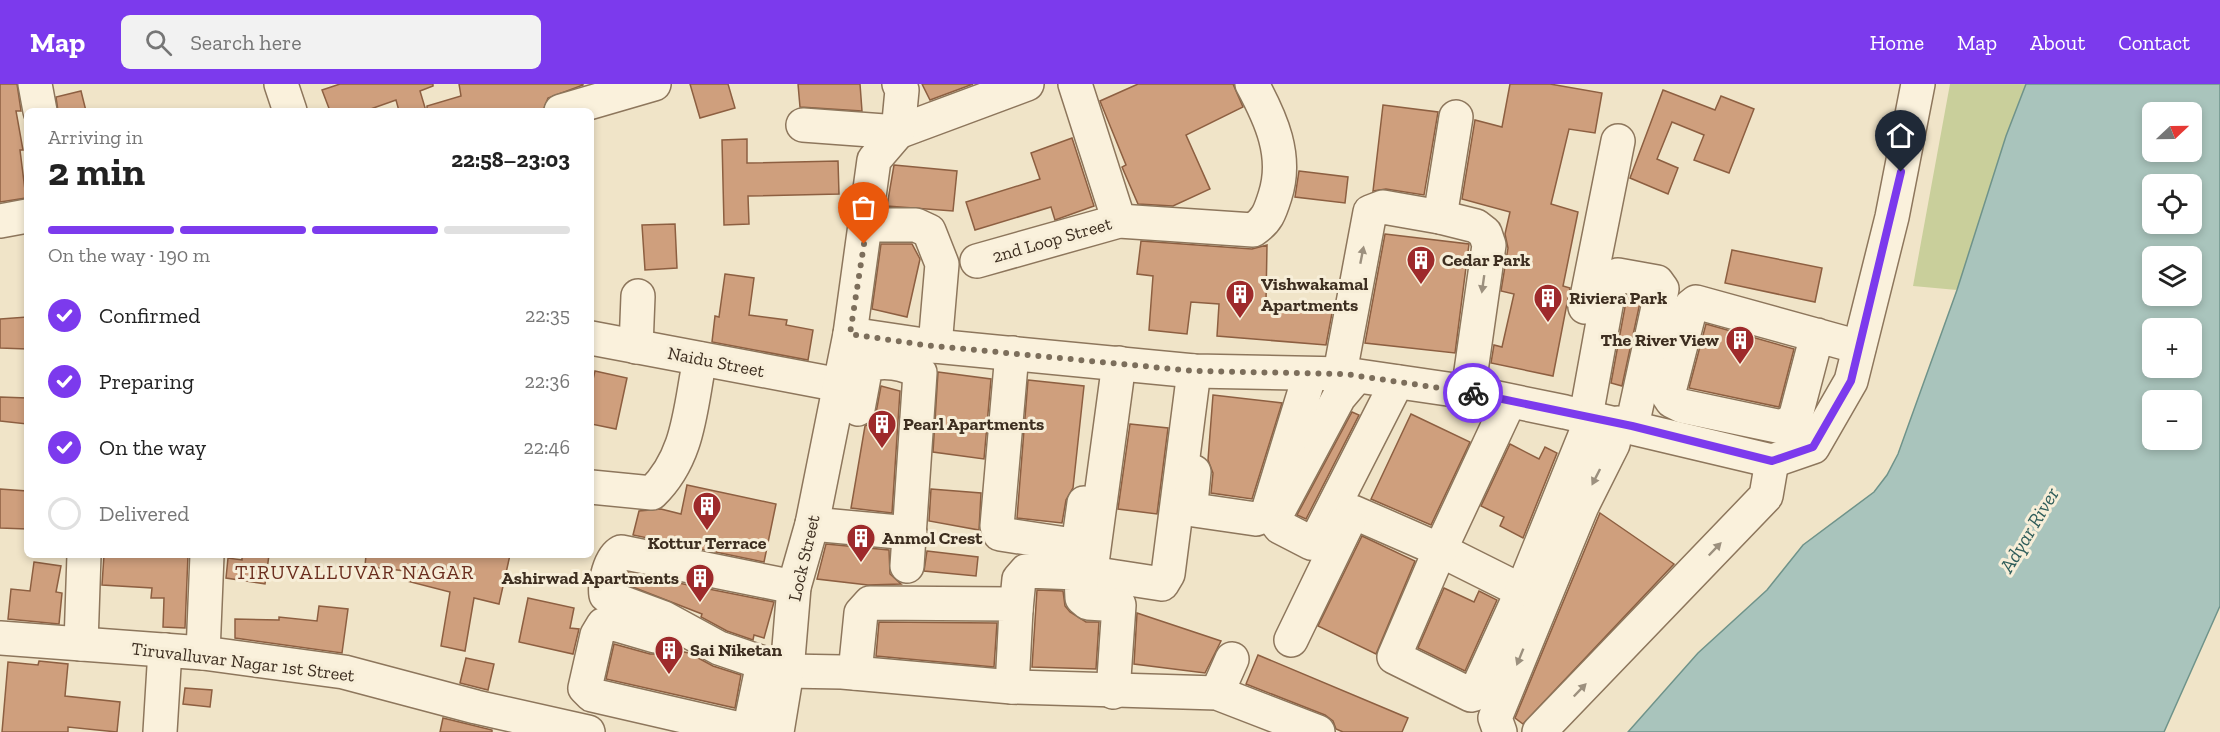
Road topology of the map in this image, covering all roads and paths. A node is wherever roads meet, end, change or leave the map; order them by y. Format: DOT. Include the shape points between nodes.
graph roads {
  1 [pos="35,84"];
  2 [pos="654,84"];
  3 [pos="899,84"];
  4 [pos="1027,84"];
  5 [pos="1075,84"];
  6 [pos="1252,84"];
  7 [pos="1918,84"];
  8 [pos="39,108"];
  9 [pos="571,108"];
  10 [pos="1456,117"];
  11 [pos="803,125"];
  12 [pos="898,132"];
  13 [pos="1618,141"];
  14 [pos="24,217"];
  15 [pos="1440,217"];
  16 [pos="0,221"];
  17 [pos="1119,221"];
  18 [pos="868,222"];
  19 [pos="977,261"];
  20 [pos="638,296"];
  21 [pos="850,334"];
  22 [pos="1817,335"];
  23 [pos="594,339"];
  24 [pos="935,346"];
  25 [pos="636,347"];
  26 [pos="1859,347"];
  27 [pos="1012,353"];
  28 [pos="700,359"];
  29 [pos="1111,363"];
  30 [pos="1200,371"];
  31 [pos="1310,374"];
  32 [pos="1351,375"];
  33 [pos="1406,384"];
  34 [pos="840,385"];
  35 [pos="1468,392"];
  36 [pos="1509,402"];
  37 [pos="1598,419"];
  38 [pos="1776,460"];
  39 [pos="594,487"];
  40 [pos="1353,512"];
  41 [pos="823,525"];
  42 [pos="910,533"];
  43 [pos="1440,550"];
  44 [pos="84,558"];
  45 [pos="207,558"];
  46 [pos="908,566"];
  47 [pos="794,587"];
  48 [pos="1522,591"];
  49 [pos="1017,610"];
  50 [pos="0,638"];
  51 [pos="1291,640"];
  52 [pos="81,644"];
  53 [pos="165,650"];
  54 [pos="203,653"];
  55 [pos="1232,658"];
  56 [pos="778,672"];
  57 [pos="855,673"];
  58 [pos="1012,687"];
  59 [pos="1113,692"];
  60 [pos="1217,693"];
  61 [pos="160,732"];
  62 [pos="588,732"];
  63 [pos="759,732"];
  64 [pos="1318,732"];
  65 [pos="1500,732"];
  66 [pos="1539,732"];
  1 -- 8 [label="street"];
  2 -- 9 [label="street"];
  3 -- 12 [label="street" via="902,90"];
  4 -- 12 [label="street"];
  5 -- 17 [label="street"];
  6 -- 17 [label="street, 2nd Loop Street" via="1270,116 1281,176 1266,222 1253,230"];
  7 -- 26 [label="street" via="1892,217"];
  10 -- 15 [label="street"];
  11 -- 12 [label="street"];
  12 -- 18 [label="street, Lock Street" via="874,160"];
  13 -- 37 [label="street"];
  14 -- 16 [label="street"];
  32 -- 15 [label="street, one-way" via="1342,363 1370,212 1379,207"];
  15 -- 35 [label="street, one-way" via="1476,226 1485,233 1489,245"];
  17 -- 19 [label="street, 2nd Loop Street"];
  18 -- 21 [label="street, Lock Street"];
  18 -- 24 [label="street" via="916,225 929,231 942,264"];
  20 -- 25 [label="street"];
  21 -- 24 [label="street"];
  21 -- 34 [label="street, Lock Street"];
  22 -- 22 [label="street" via="1696,302 1691,306 1668,395 1682,406 1782,427 1788,425 1795,419"];
  22 -- 26 [label="street"];
  23 -- 25 [label="street, Naidu Street"];
  24 -- 27 [label="street"];
  25 -- 28 [label="street, Naidu Street"];
  26 -- 38 [label="street" via="1851,381 1813,447"];
  27 -- 29 [label="street"];
  27 -- 29 [label="street" via="998,531 1005,537 1068,545 1079,539"];
  28 -- 34 [label="street, Naidu Street"];
  28 -- 39 [label="street" via="685,442 659,486 652,493"];
  29 -- 30 [label="street"];
  29 -- 30 [label="street" via="1092,563 1097,574 1162,584 1168,574"];
  30 -- 31 [label="street"];
  30 -- 31 [label="street" via="1192,506 1197,512 1256,519 1267,514"];
  31 -- 32 [label="street"];
  32 -- 33 [label="street"];
  32 -- 33 [label="street" via="1274,519 1280,527 1311,543 1317,539"];
  33 -- 35 [label="street"];
  33 -- 40 [label="street"];
  34 -- 41 [label="street, Lock Street"];
  35 -- 36 [label="street"];
  36 -- 37 [label="street"];
  36 -- 43 [label="street"];
  37 -- 38 [label="street"];
  37 -- 48 [label="street"];
  37 -- 65 [label="street, one-way" via="1613,444 1582,506 1495,718"];
  66 -- 38 [label="street, one-way" via="1766,496"];
  40 -- 43 [label="street"];
  40 -- 51 [label="street"];
  41 -- 42 [label="street"];
  41 -- 42 [label="street" via="867,366 877,361 912,367 920,373"];
  41 -- 47 [label="street, Lock Street"];
  42 -- 46 [label="street"];
  43 -- 48 [label="street"];
  43 -- 48 [label="street" via="1394,655 1396,660 1471,694 1478,693"];
  44 -- 52 [label="street"];
  45 -- 54 [label="street"];
  47 -- 56 [label="street, Lock Street"];
  47 -- 56 [label="street" via="621,552 613,560 605,589 610,598 664,618 719,648"];
  49 -- 57 [label="street" via="1010,604 870,603 861,613"];
  49 -- 58 [label="street"];
  49 -- 59 [label="street" via="1019,579 1026,571 1078,573 1082,598 1088,603 1119,605"];
  50 -- 52 [label="street, Tiruvalluvar Nagar 1st Street"];
  52 -- 53 [label="street, Tiruvalluvar Nagar 1st Street"];
  53 -- 54 [label="street, Tiruvalluvar Nagar 1st Street"];
  53 -- 61 [label="street"];
  54 -- 62 [label="street, Tiruvalluvar Nagar 1st Street" via="345,672"];
  55 -- 60 [label="street"];
  56 -- 57 [label="street"];
  56 -- 63 [label="street, Lock Street"];
  56 -- 63 [label="street" via="614,624 603,626 597,635 585,688 592,694"];
  57 -- 58 [label="street"];
  58 -- 59 [label="street"];
  59 -- 60 [label="street"];
  60 -- 64 [label="street"];
}
